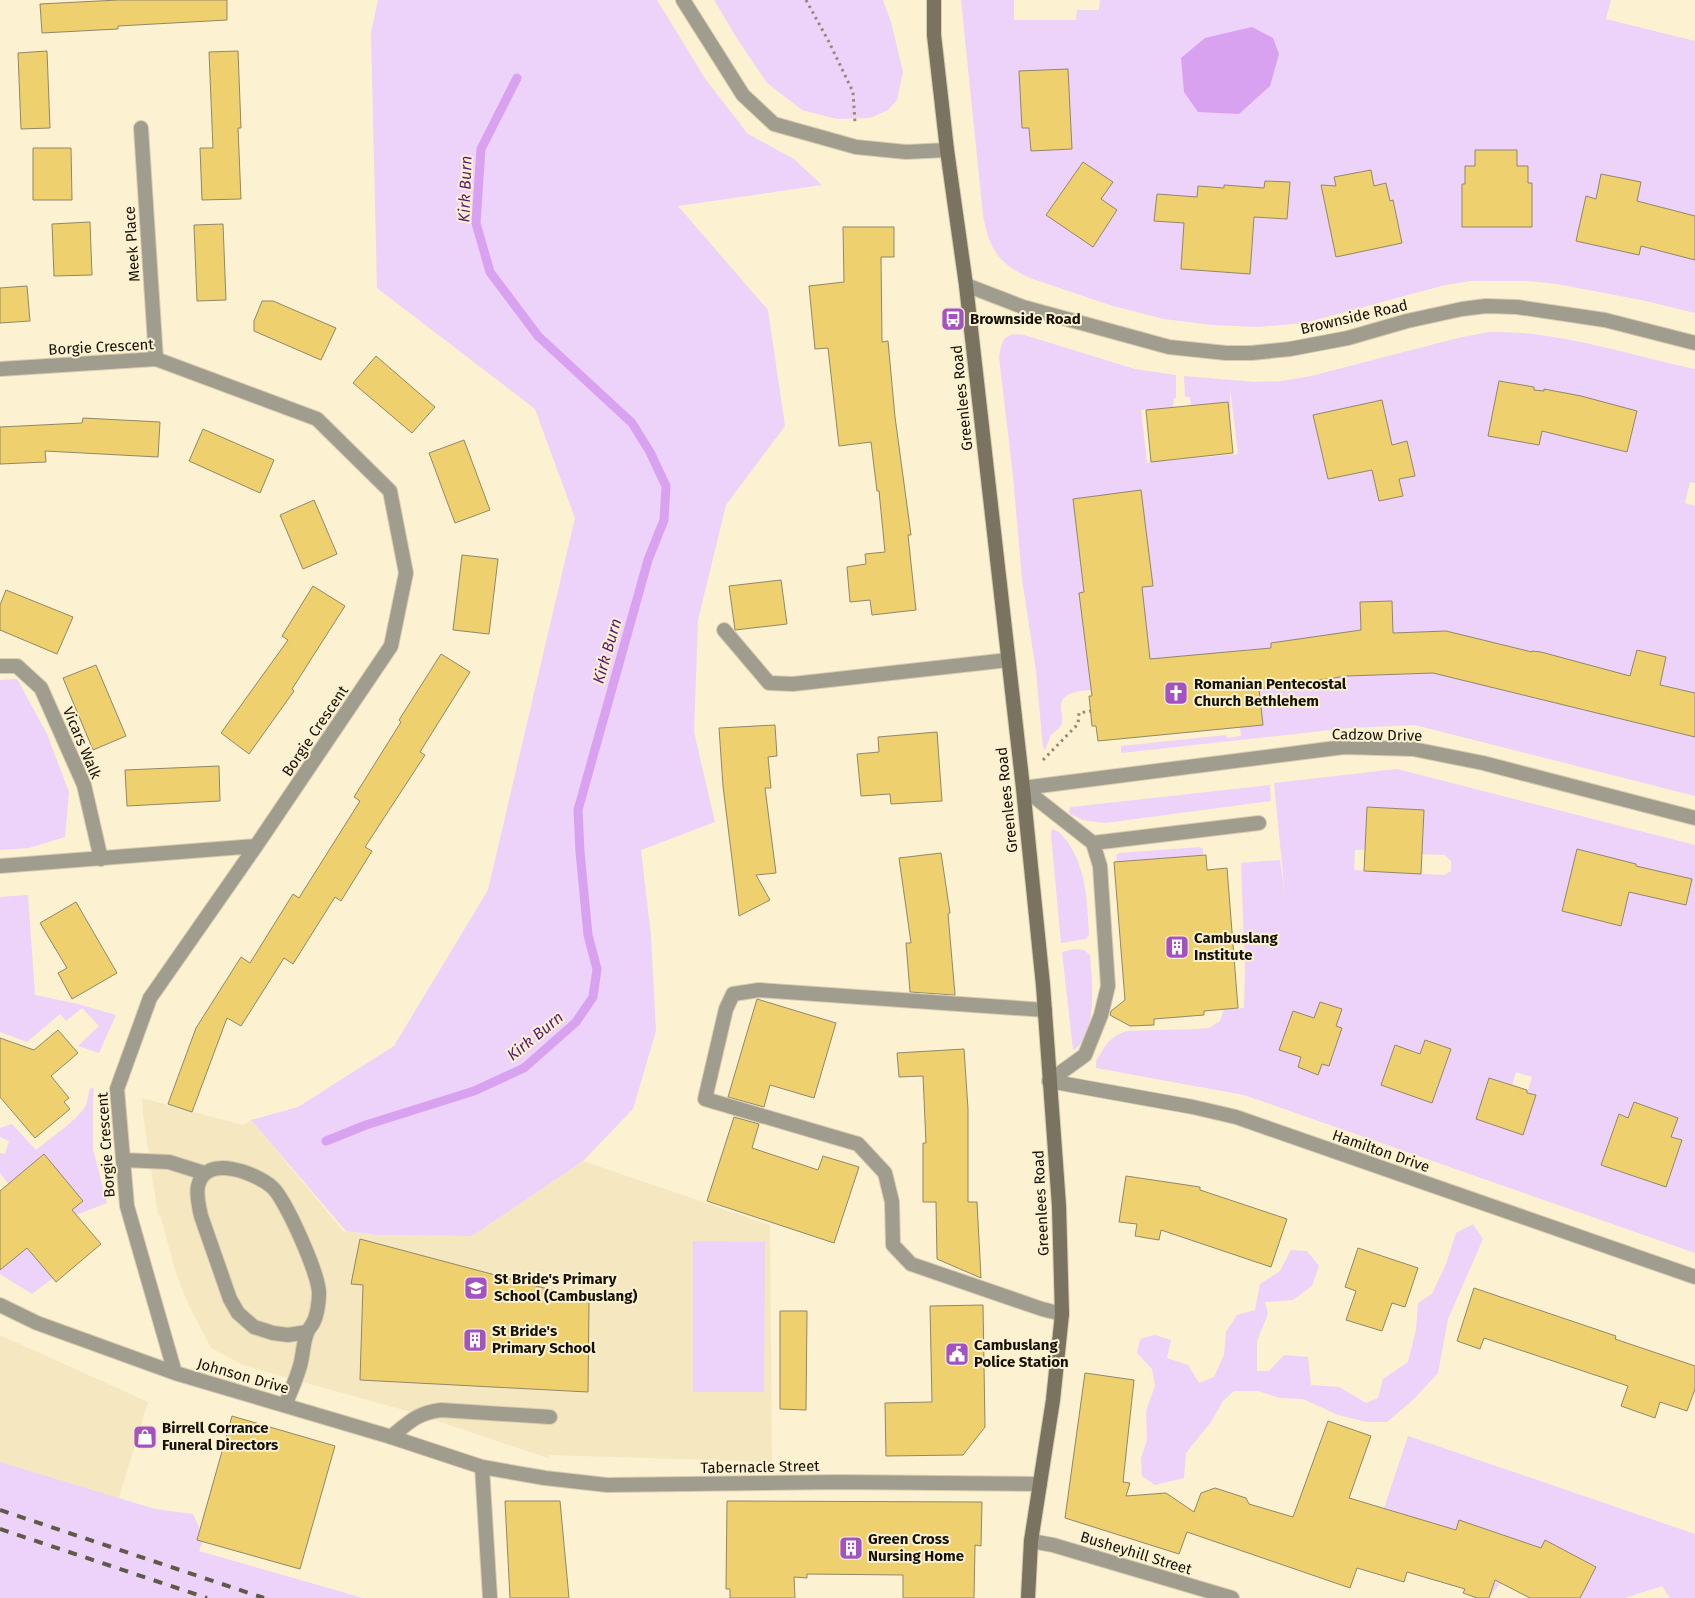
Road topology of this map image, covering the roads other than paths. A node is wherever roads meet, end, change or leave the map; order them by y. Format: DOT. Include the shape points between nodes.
graph roads {
  1 [pos="683,0"];
  2 [pos="934,0"];
  3 [pos="141,128"];
  4 [pos="947,150"];
  5 [pos="966,285"];
  6 [pos="1695,343"];
  7 [pos="156,359"];
  8 [pos="0,369"];
  9 [pos="724,630"];
  10 [pos="1008,660"];
  11 [pos="0,666"];
  12 [pos="1023,788"];
  13 [pos="1695,818"];
  14 [pos="1259,823"];
  15 [pos="1093,843"];
  16 [pos="256,846"];
  17 [pos="101,859"];
  18 [pos="0,866"];
  19 [pos="1045,1010"];
  20 [pos="1049,1081"];
  21 [pos="123,1160"];
  22 [pos="204,1174"];
  23 [pos="1695,1278"];
  24 [pos="0,1305"];
  25 [pos="1062,1314"];
  26 [pos="307,1332"];
  27 [pos="175,1373"];
  28 [pos="285,1406"];
  29 [pos="550,1417"];
  30 [pos="392,1437"];
  31 [pos="482,1467"];
  32 [pos="1040,1484"];
  33 [pos="1031,1541"];
  34 [pos="490,1598"];
  35 [pos="1028,1598"];
  36 [pos="1232,1598"];
  1 -- 4 [label="street" via="743,95 774,124 856,147 906,152"];
  2 -- 4 [label="main road, Greenlees Road" via="934,35"];
  3 -- 7 [label="street, Meek Place"];
  4 -- 5 [label="main road, Greenlees Road"];
  5 -- 6 [label="street, Brownside Road" via="1023,307 1169,347 1226,353 1290,349 1486,306 1517,307 1605,320"];
  5 -- 10 [label="main road, Greenlees Road"];
  7 -- 8 [label="street, Borgie Crescent"];
  7 -- 16 [label="street, Borgie Crescent" via="317,419 390,491 406,573 391,646"];
  9 -- 10 [label="street" via="769,683 793,684"];
  10 -- 12 [label="main road, Greenlees Road"];
  11 -- 17 [label="street, Vicars Walk" via="17,666 41,688 84,785"];
  12 -- 13 [label="street, Cadzow Drive" via="1344,748 1413,749 1483,763"];
  12 -- 15 [label="street"];
  12 -- 19 [label="main road, Greenlees Road"];
  14 -- 15 [label="street"];
  15 -- 20 [label="street" via="1100,866 1108,986 1101,1015 1085,1054"];
  16 -- 17 [label="street"];
  16 -- 21 [label="street, Borgie Crescent" via="150,998 117,1089"];
  17 -- 18 [label="street"];
  19 -- 20 [label="main road, Greenlees Road"];
  19 -- 25 [label="street" via="759,990 733,994 726,1009 705,1099 858,1144 885,1173 892,1202 893,1245 910,1264"];
  20 -- 23 [label="street, Hamilton Drive" via="1236,1117"];
  20 -- 25 [label="main road, Greenlees Road" via="1059,1206"];
  21 -- 22 [label="street" via="169,1162"];
  21 -- 27 [label="street, Borgie Crescent" via="127,1206"];
  22 -- 26 [label="street" via="198,1185 201,1216 238,1313 254,1327 273,1333"];
  22 -- 26 [label="street" via="211,1169 225,1168 248,1173 274,1188 280,1197 317,1276 319,1292 314,1322"];
  24 -- 27 [label="street, Johnson Drive" via="37,1323"];
  25 -- 32 [label="main road, Greenlees Road"];
  26 -- 28 [label="street" via="299,1368"];
  27 -- 28 [label="street, Johnson Drive"];
  28 -- 30 [label="street, Johnson Drive"];
  29 -- 30 [label="street" via="434,1411 414,1418"];
  30 -- 31 [label="street, Johnson Drive"];
  31 -- 32 [label="street, Tabernacle Street" via="607,1485"];
  31 -- 34 [label="street"];
  32 -- 33 [label="main road, Greenlees Road"];
  33 -- 35 [label="main road, Greenlees Road"];
  33 -- 36 [label="street, Busheyhill Street"];
}
